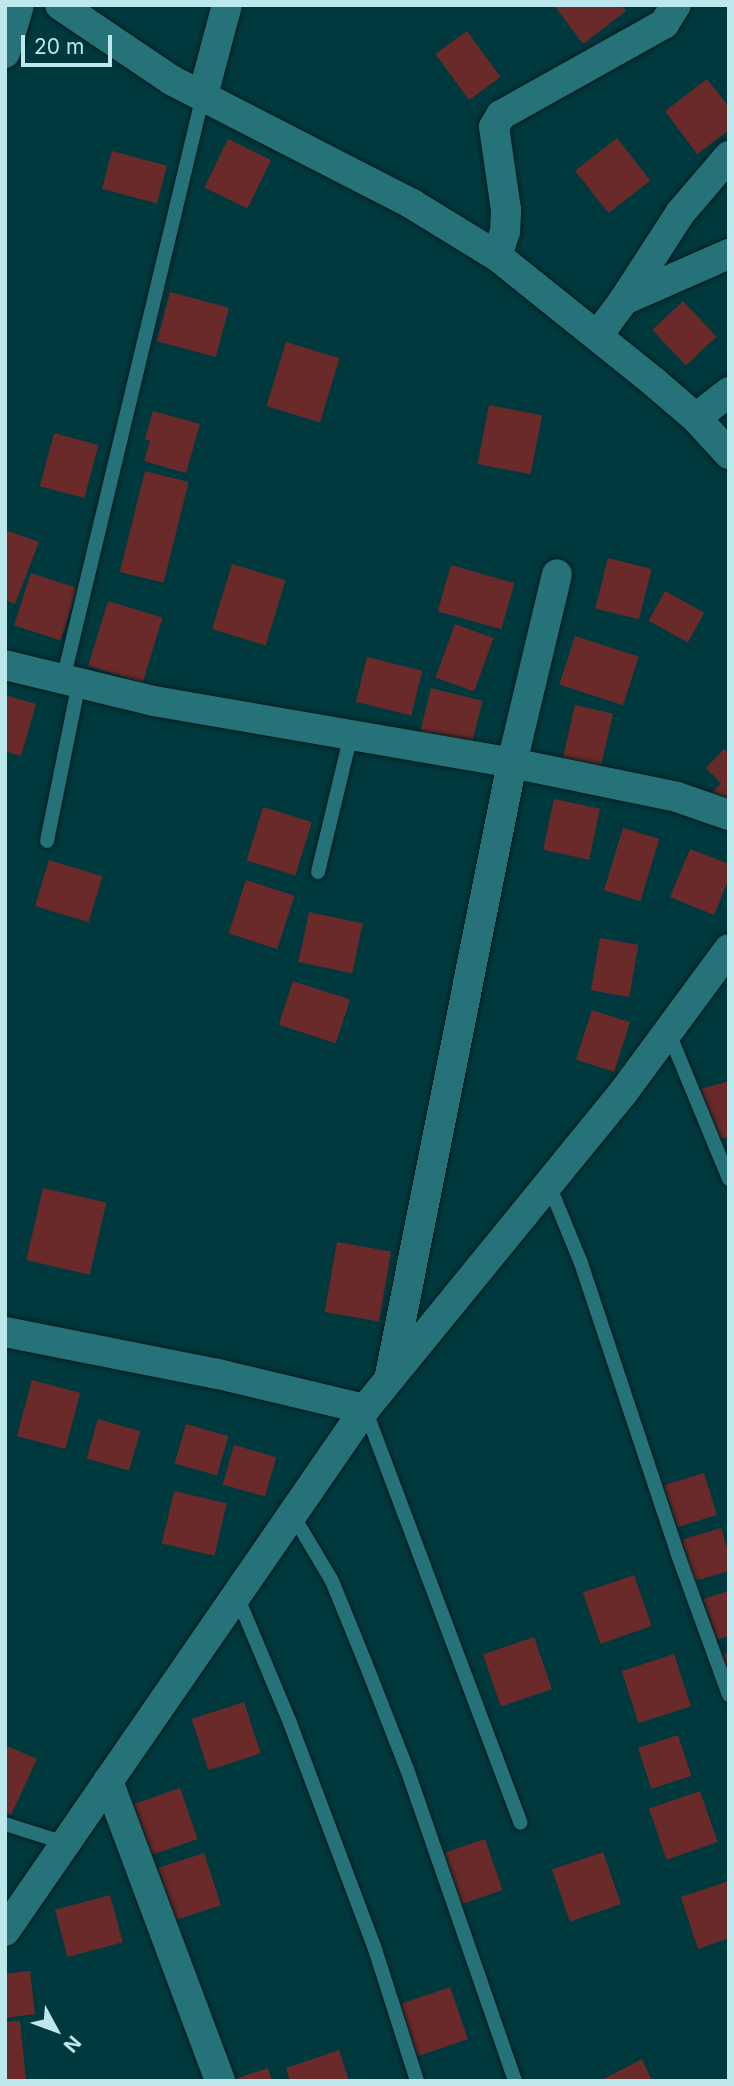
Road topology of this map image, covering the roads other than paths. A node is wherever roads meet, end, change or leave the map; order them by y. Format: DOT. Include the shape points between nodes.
graph roads {
  1 [pos="19,5"];
  2 [pos="60,5"];
  3 [pos="227,5"];
  4 [pos="676,5"];
  5 [pos="5,53"];
  6 [pos="203,96"];
  7 [pos="729,156"];
  8 [pos="729,254"];
  9 [pos="497,256"];
  10 [pos="625,300"];
  11 [pos="598,335"];
  12 [pos="729,392"];
  13 [pos="696,418"];
  14 [pos="729,454"];
  15 [pos="556,574"];
  16 [pos="5,665"];
  17 [pos="71,681"];
  18 [pos="351,735"];
  19 [pos="512,763"];
  20 [pos="729,815"];
  21 [pos="47,841"];
  22 [pos="318,873"];
  23 [pos="729,949"];
  24 [pos="668,1031"];
  25 [pos="729,1179"];
  26 [pos="549,1185"];
  27 [pos="5,1332"];
  28 [pos="389,1378"];
  29 [pos="365,1409"];
  30 [pos="293,1517"];
  31 [pos="237,1596"];
  32 [pos="729,1695"];
  33 [pos="108,1781"];
  34 [pos="521,1823"];
  35 [pos="5,1824"];
  36 [pos="65,1843"];
  37 [pos="5,1931"];
  38 [pos="220,2081"];
  39 [pos="417,2081"];
  40 [pos="515,2081"];
  1 -- 5 [label="street"];
  2 -- 6 [label="street"];
  3 -- 6 [label="street"];
  4 -- 9 [label="street" via="664,24 501,116 494,127 506,209"];
  6 -- 9 [label="street" via="412,204"];
  6 -- 17 [label="lane"];
  7 -- 10 [label="street" via="681,212"];
  8 -- 10 [label="street"];
  9 -- 11 [label="street"];
  10 -- 11 [label="street"];
  11 -- 13 [label="street"];
  12 -- 13 [label="street"];
  13 -- 14 [label="street"];
  15 -- 19 [label="street"];
  16 -- 17 [label="street"];
  17 -- 18 [label="street" via="153,701"];
  17 -- 21 [label="lane"];
  18 -- 19 [label="street"];
  18 -- 22 [label="lane"];
  19 -- 20 [label="street" via="677,797"];
  19 -- 28 [label="street"];
  23 -- 24 [label="street"];
  24 -- 25 [label="lane"];
  24 -- 26 [label="street"];
  26 -- 28 [label="street"];
  26 -- 32 [label="lane" via="581,1263"];
  27 -- 29 [label="street"];
  28 -- 29 [label="street"];
  29 -- 30 [label="street"];
  29 -- 34 [label="lane"];
  30 -- 31 [label="street"];
  30 -- 40 [label="lane" via="332,1581 369,1674"];
  31 -- 33 [label="street"];
  31 -- 39 [label="lane" via="374,1946"];
  33 -- 36 [label="street"];
  33 -- 38 [label="street"];
  35 -- 36 [label="lane"];
  36 -- 37 [label="street"];
}
